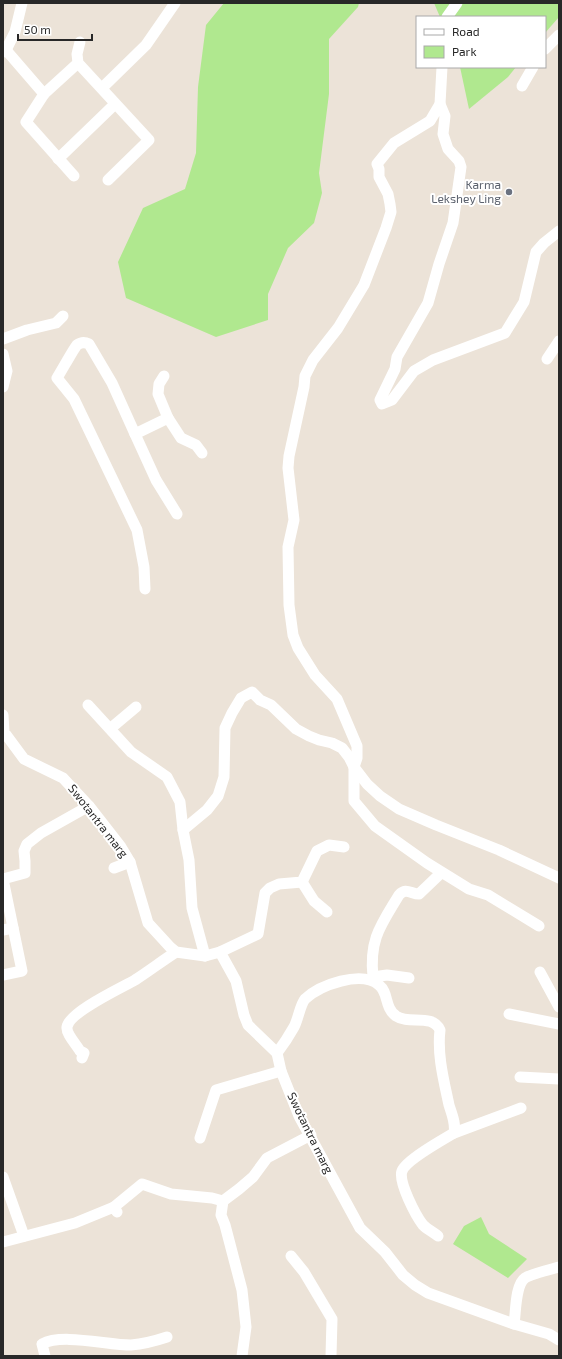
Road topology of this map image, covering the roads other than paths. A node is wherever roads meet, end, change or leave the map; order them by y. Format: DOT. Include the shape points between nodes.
graph roads {
  1 [pos="22,3"];
  2 [pos="175,3"];
  3 [pos="457,3"];
  4 [pos="448,16"];
  5 [pos="559,35"];
  6 [pos="80,42"];
  7 [pos="546,47"];
  8 [pos="4,51"];
  9 [pos="78,63"];
  10 [pos="442,68"];
  11 [pos="532,68"];
  12 [pos="522,86"];
  13 [pos="102,88"];
  14 [pos="44,94"];
  15 [pos="115,104"];
  16 [pos="440,104"];
  17 [pos="58,159"];
  18 [pos="74,176"];
  19 [pos="108,180"];
  20 [pos="559,232"];
  21 [pos="62,316"];
  22 [pos="3,339"];
  23 [pos="559,340"];
  24 [pos="3,354"];
  25 [pos="547,359"];
  26 [pos="164,376"];
  27 [pos="3,387"];
  28 [pos="168,418"];
  29 [pos="135,434"];
  30 [pos="202,453"];
  31 [pos="177,514"];
  32 [pos="145,589"];
  33 [pos="88,705"];
  34 [pos="136,706"];
  35 [pos="3,715"];
  36 [pos="110,728"];
  37 [pos="3,732"];
  38 [pos="354,767"];
  39 [pos="89,806"];
  40 [pos="183,830"];
  41 [pos="344,847"];
  42 [pos="130,862"];
  43 [pos="114,868"];
  44 [pos="441,873"];
  45 [pos="559,878"];
  46 [pos="3,879"];
  47 [pos="302,882"];
  48 [pos="327,912"];
  49 [pos="539,926"];
  50 [pos="8,929"];
  51 [pos="176,952"];
  52 [pos="220,952"];
  53 [pos="205,956"];
  54 [pos="540,972"];
  55 [pos="3,975"];
  56 [pos="372,978"];
  57 [pos="410,978"];
  58 [pos="559,1007"];
  59 [pos="509,1014"];
  60 [pos="559,1024"];
  61 [pos="447,1040"];
  62 [pos="277,1053"];
  63 [pos="82,1058"];
  64 [pos="281,1071"];
  65 [pos="443,1076"];
  66 [pos="520,1077"];
  67 [pos="559,1079"];
  68 [pos="521,1108"];
  69 [pos="454,1132"];
  70 [pos="311,1135"];
  71 [pos="200,1138"];
  72 [pos="3,1177"];
  73 [pos="223,1201"];
  74 [pos="24,1236"];
  75 [pos="438,1236"];
  76 [pos="3,1242"];
  77 [pos="291,1256"];
  78 [pos="559,1267"];
  79 [pos="514,1324"];
  80 [pos="167,1337"];
  81 [pos="559,1340"];
  82 [pos="44,1356"];
  83 [pos="242,1356"];
  84 [pos="331,1356"];
  1 -- 8 [label="street" via="15,32"];
  2 -- 13 [label="street" via="146,45"];
  3 -- 4 [label="street"];
  5 -- 7 [label="street"];
  6 -- 9 [label="street" via="76,54"];
  8 -- 14 [label="street"];
  9 -- 13 [label="street"];
  9 -- 14 [label="street"];
  10 -- 16 [label="street"];
  11 -- 12 [label="street"];
  13 -- 15 [label="street"];
  14 -- 17 [label="street" via="26,122"];
  15 -- 17 [label="street"];
  15 -- 19 [label="street" via="149,140"];
  16 -- 20 [label="street" via="445,116 443,134 448,149 461,167 452,223 428,303 397,357 395,369 380,400 382,404 392,400 414,371 433,360 505,333 524,302 536,252"];
  16 -- 38 [label="street" via="430,121 394,144 377,164 379,177 388,194 391,212 364,285 305,376 289,456 294,520 288,547 288,605 293,635 305,660 322,684 337,699 357,746"];
  17 -- 18 [label="street"];
  21 -- 22 [label="street" via="56,323"];
  23 -- 25 [label="street"];
  24 -- 27 [label="street" via="7,372"];
  26 -- 28 [label="street" via="159,384 158,394"];
  28 -- 29 [label="street"];
  28 -- 30 [label="street" via="181,438 196,445"];
  29 -- 31 [label="street" via="156,480"];
  29 -- 32 [label="street" via="112,383 89,344 83,342 76,346 57,378 74,399 137,530"];
  33 -- 36 [label="street"];
  34 -- 36 [label="street"];
  35 -- 37 [label="street, Swotantra marg"];
  36 -- 40 [label="street" via="131,752 166,777 180,802"];
  37 -- 39 [label="street, Swotantra marg" via="24,758 63,778"];
  38 -- 40 [label="street" via="342,748 296,729 271,705 260,700 252,692 242,698 225,728 224,777 218,796 207,810"];
  38 -- 44 [label="street" via="354,801 375,826"];
  38 -- 45 [label="street" via="380,796 400,809"];
  39 -- 42 [label="street, Swotantra marg"];
  39 -- 46 [label="street" via="32,839 24,848 25,873"];
  40 -- 53 [label="street" via="189,860 192,908"];
  41 -- 47 [label="street" via="329,845 317,851"];
  42 -- 43 [label="street"];
  42 -- 51 [label="street, Swotantra marg" via="148,923"];
  44 -- 49 [label="street" via="469,889 488,895"];
  44 -- 56 [label="street" via="419,894 406,891 399,895 380,926 374,944"];
  46 -- 50 [label="street"];
  47 -- 48 [label="street" via="314,900"];
  47 -- 52 [label="street" via="279,884 270,888 265,893 258,934"];
  50 -- 55 [label="street" via="22,971"];
  51 -- 53 [label="street"];
  51 -- 63 [label="street" via="90,1005 68,1022 70,1036 80,1051 84,1052"];
  52 -- 53 [label="street"];
  52 -- 62 [label="street" via="236,982 248,1025"];
  54 -- 58 [label="street"];
  56 -- 57 [label="street" via="387,975"];
  56 -- 62 [label="street" via="344,979 321,988 304,1000 294,1027"];
  56 -- 65 [label="street" via="380,985 391,1012 398,1017 431,1021 439,1027"];
  59 -- 60 [label="street"];
  61 -- 65 [label="street"];
  62 -- 64 [label="street, Swotantra marg"];
  64 -- 70 [label="street, Swotantra marg"];
  64 -- 71 [label="street" via="216,1090"];
  65 -- 69 [label="street" via="456,1125"];
  66 -- 67 [label="street"];
  68 -- 69 [label="street"];
  69 -- 75 [label="street" via="434,1144 402,1170 404,1190 413,1207 423,1225"];
  70 -- 73 [label="street" via="267,1158 253,1177"];
  70 -- 79 [label="street, Swotantra marg" via="360,1228 385,1252 403,1275 428,1292"];
  72 -- 74 [label="street"];
  73 -- 74 [label="street" via="171,1194 142,1184 116,1209"];
  73 -- 83 [label="street" via="221,1215 242,1290 246,1327"];
  74 -- 76 [label="street"];
  77 -- 84 [label="street" via="304,1272 332,1319"];
  78 -- 79 [label="street" via="526,1277 521,1282"];
  79 -- 81 [label="street, Swotantra marg" via="549,1334"];
  80 -- 82 [label="street" via="131,1345 61,1340 45,1342 42,1344"];
}
